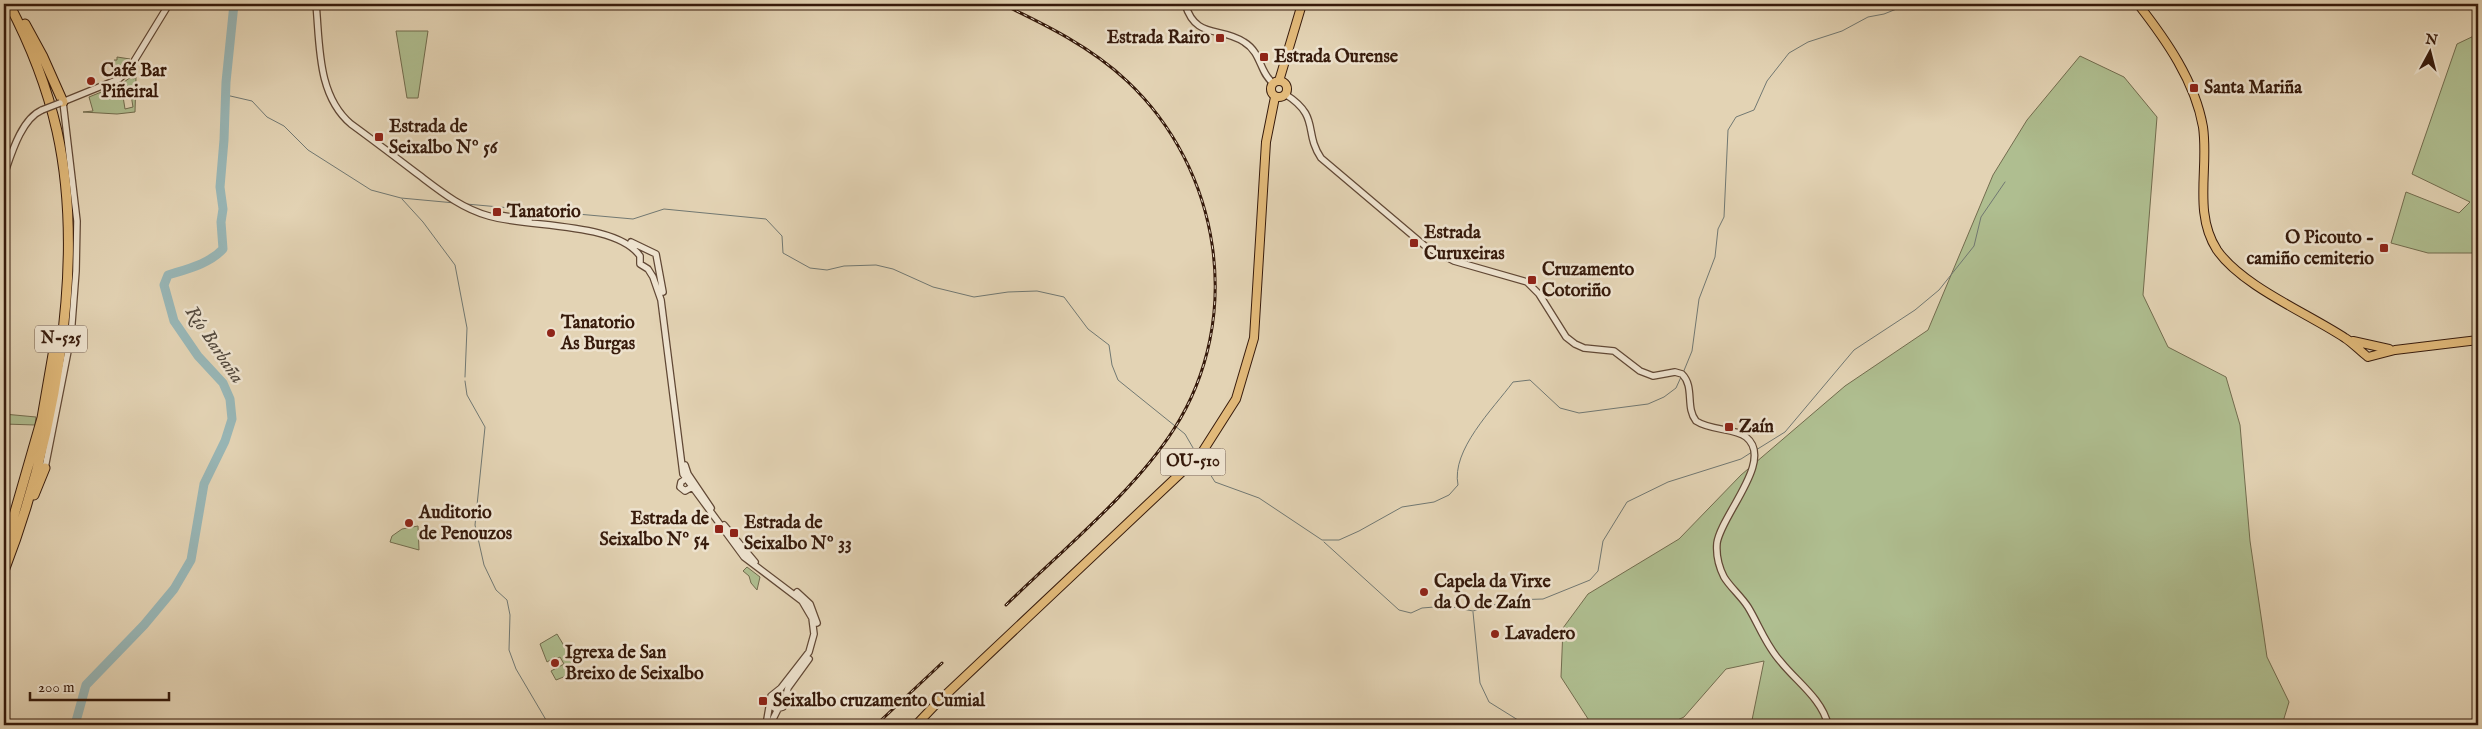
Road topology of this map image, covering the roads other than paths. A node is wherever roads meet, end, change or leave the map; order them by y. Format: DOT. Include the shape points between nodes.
graph roads {
  1 [pos="9,4"];
  2 [pos="14,4"];
  3 [pos="169,4"];
  4 [pos="316,4"];
  5 [pos="1185,4"];
  6 [pos="1302,4"];
  7 [pos="2138,4"];
  8 [pos="1276,82"];
  9 [pos="1285,94"];
  10 [pos="1275,97"];
  11 [pos="62,103"];
  12 [pos="4,175"];
  13 [pos="466,207"];
  14 [pos="68,248"];
  15 [pos="646,251"];
  16 [pos="640,256"];
  17 [pos="656,264"];
  18 [pos="648,269"];
  19 [pos="2478,336"];
  20 [pos="2478,340"];
  21 [pos="2365,349"];
  22 [pos="2376,350"];
  23 [pos="45,428"];
  24 [pos="44,468"];
  25 [pos="686,471"];
  26 [pos="684,479"];
  27 [pos="694,487"];
  28 [pos="728,538"];
  29 [pos="4,551"];
  30 [pos="747,555"];
  31 [pos="4,571"];
  32 [pos="776,693"];
  33 [pos="785,698"];
  34 [pos="770,705"];
  35 [pos="778,709"];
  36 [pos="766,725"];
  37 [pos="770,725"];
  38 [pos="916,725"];
  39 [pos="1828,725"];
  1 -- 14 [label="highway, N-525" via="35,60 57,132"];
  2 -- 11 [label="highway" via="43,57"];
  3 -- 11 [label="street" via="128,71 119,79"];
  4 -- 13 [label="street" via="324,78 336,109 450,200"];
  5 -- 8 [label="street" via="1198,26 1240,39 1250,46 1267,78"];
  6 -- 8 [label="main road, OU-510"];
  7 -- 21 [label="main road" via="2173,52 2198,106 2203,130 2204,214 2208,232 2218,250 2244,276"];
  8 -- 9 [label="main road" via="1286,85"];
  8 -- 10 [label="main road, OU-510" via="1270,89"];
  9 -- 10 [label="main road"];
  9 -- 39 [label="street" via="1304,109 1316,150 1322,158 1424,246 1454,261 1527,282 1575,344 1614,351 1640,371 1653,376 1682,374 1687,382 1690,407 1696,421 1717,430 1738,433 1753,445 1753,469 1720,531 1717,557 1725,578 1749,608 1772,650 1822,709"];
  10 -- 38 [label="main road, OU-510" via="1266,142 1254,338 1236,399 1201,454"];
  11 -- 12 [label="street, bridge" via="30,118"];
  11 -- 24 [label="street" via="77,221 76,271 71,336"];
  13 -- 15 [label="street" via="497,215 608,232"];
  13 -- 16 [label="street" via="510,221 611,236 630,245"];
  14 -- 23 [label="highway, N-525" via="62,334"];
  14 -- 29 [label="highway" via="45,405"];
  15 -- 16 [label="street"];
  15 -- 17 [label="street" via="656,254"];
  16 -- 18 [label="street" via="640,264"];
  17 -- 18 [label="street"];
  17 -- 25 [label="street" via="664,297"];
  18 -- 26 [label="street" via="661,300"];
  19 -- 22 [label="main road"];
  20 -- 22 [label="main road"];
  21 -- 22 [label="main road" via="2371,344"];
  21 -- 22 [label="main road" via="2370,357"];
  23 -- 29 [label="highway" via="19,514"];
  23 -- 31 [label="highway, N-525" via="20,526"];
  24 -- 31 [label="highway"];
  25 -- 26 [label="street"];
  25 -- 27 [label="street"];
  26 -- 27 [label="street"];
  26 -- 27 [label="street" via="680,487 683,490"];
  27 -- 28 [label="street"];
  27 -- 30 [label="street"];
  28 -- 30 [label="street"];
  28 -- 32 [label="street" via="746,560 802,601 812,618 814,634 809,652"];
  30 -- 33 [label="street" via="804,597 815,616 817,631 813,651 790,683"];
  32 -- 33 [label="street"];
  32 -- 34 [label="street" via="770,698"];
  33 -- 35 [label="street" via="784,705"];
  34 -- 35 [label="street"];
  34 -- 36 [label="street"];
  35 -- 37 [label="street"];
}
